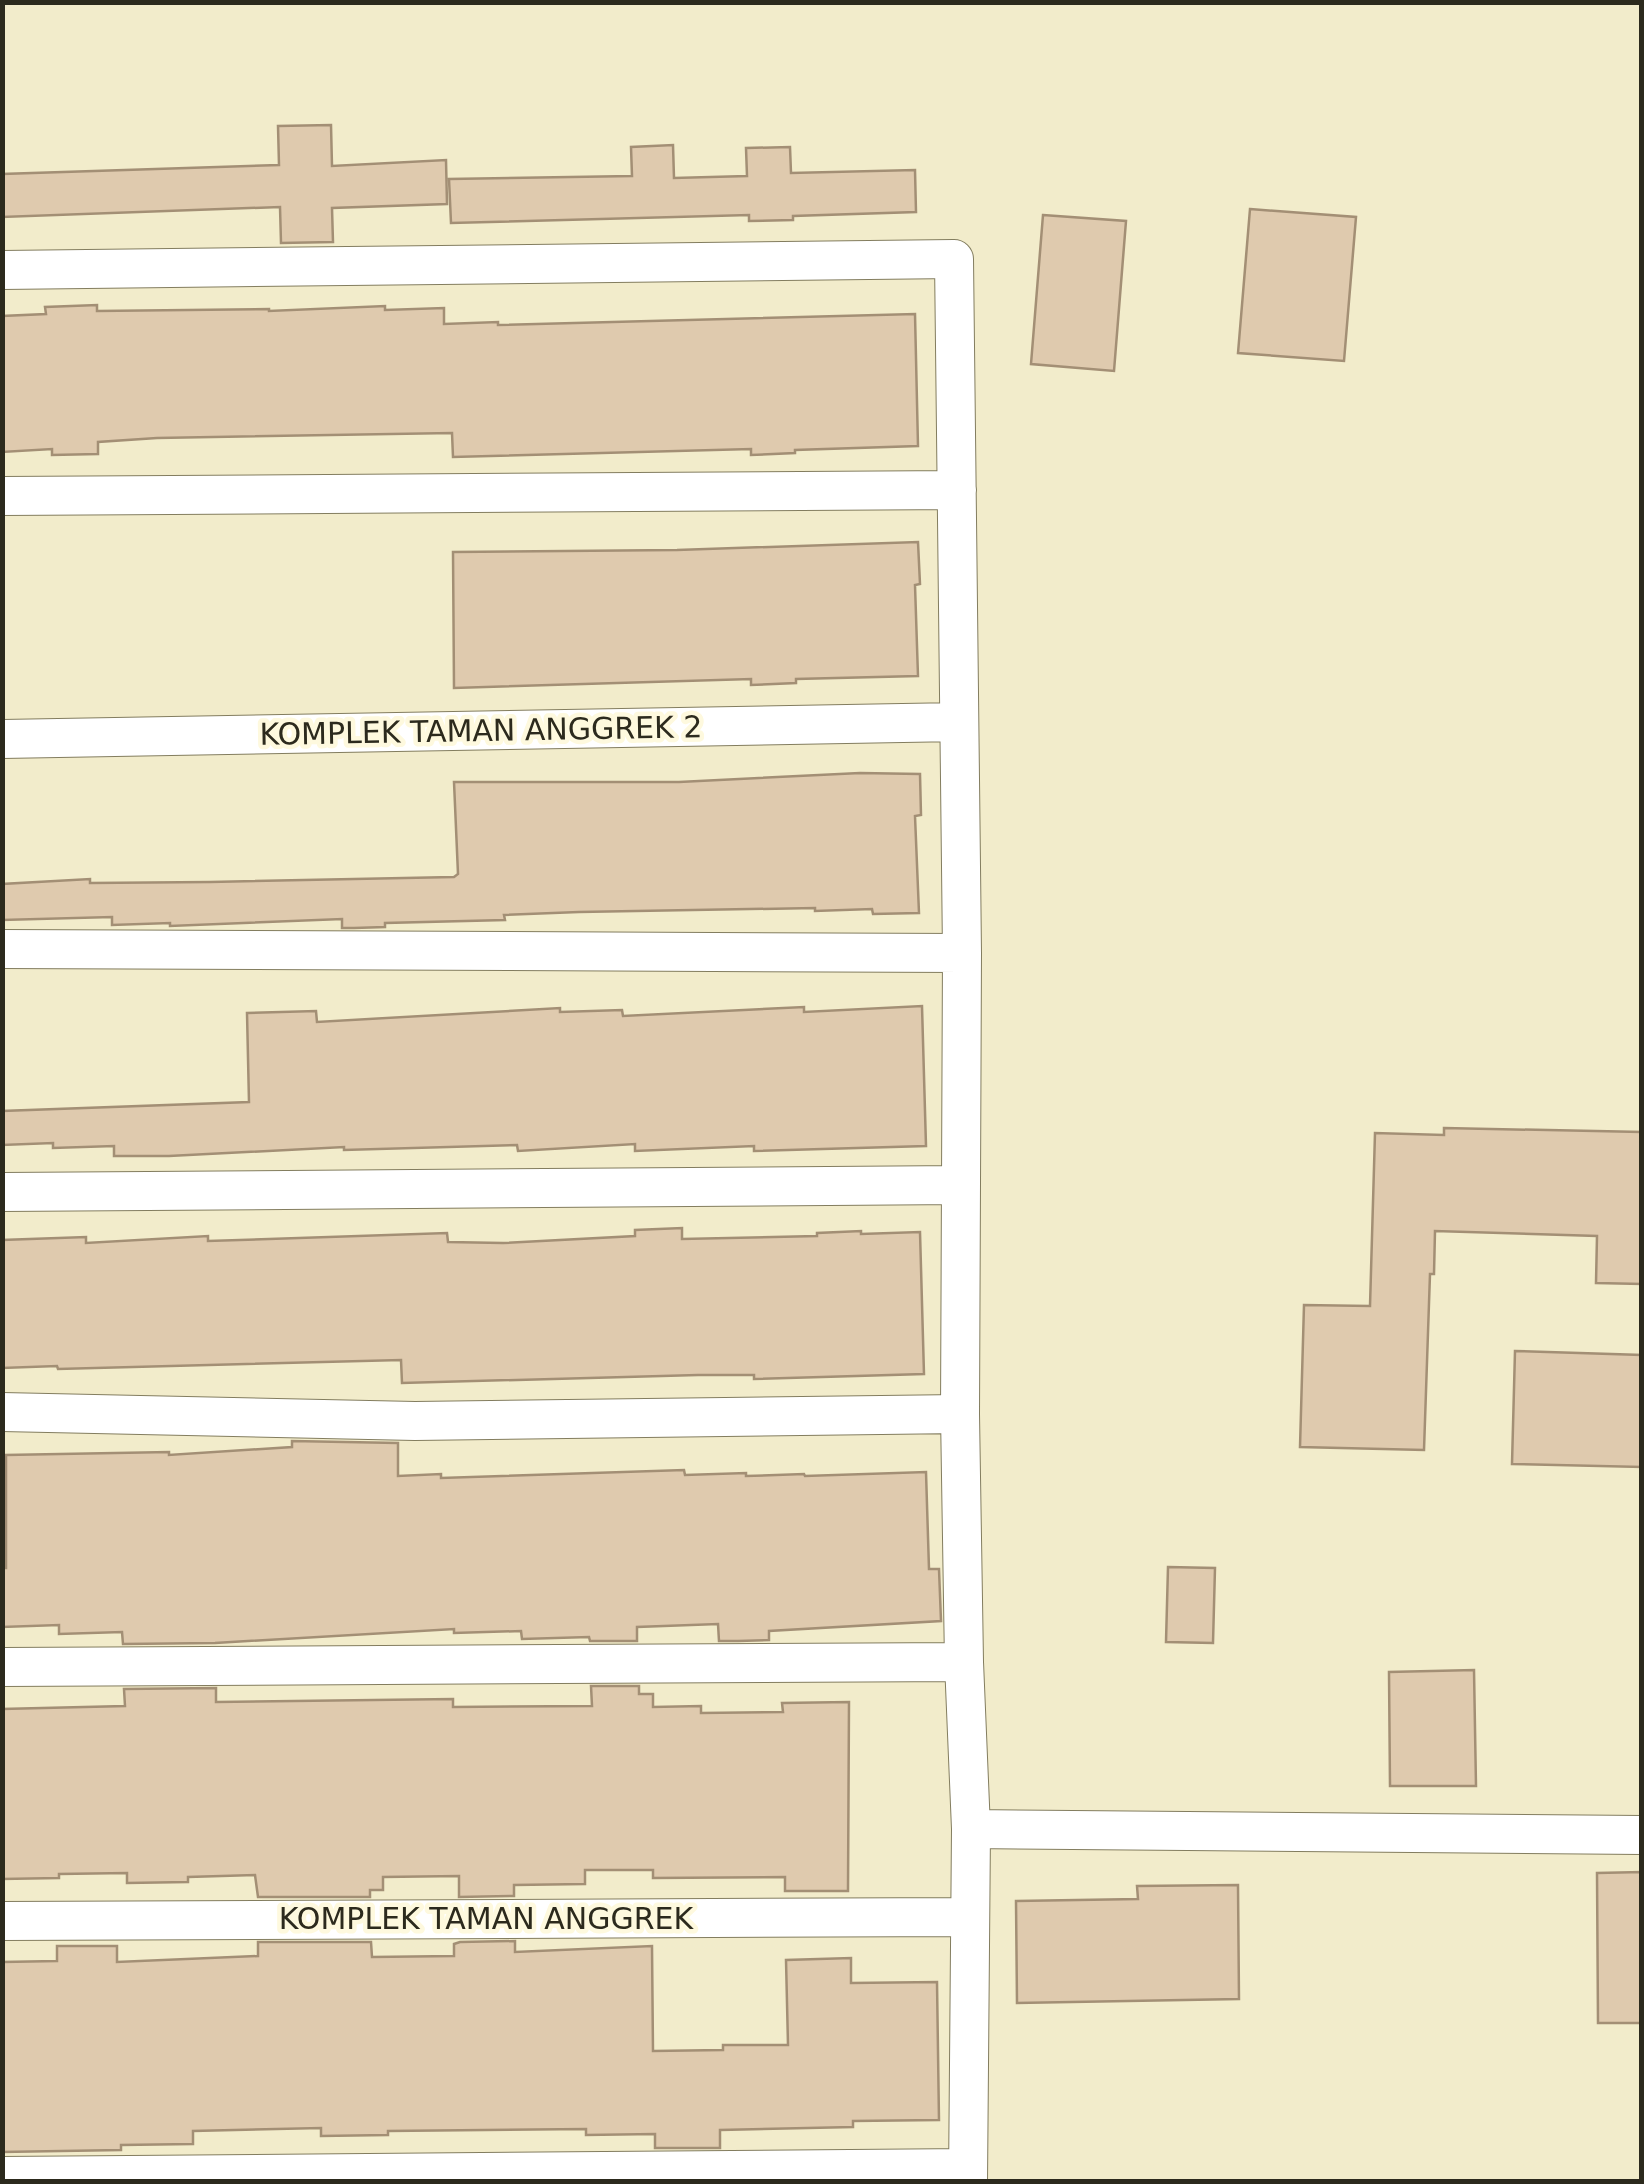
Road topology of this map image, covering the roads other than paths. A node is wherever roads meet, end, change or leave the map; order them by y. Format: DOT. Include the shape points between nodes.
graph roads {
  1 [pos="2,270"];
  2 [pos="957,490"];
  3 [pos="2,496"];
  4 [pos="959,722"];
  5 [pos="2,739"];
  6 [pos="2,948"];
  7 [pos="962,953"];
  8 [pos="960,1185"];
  9 [pos="2,1192"];
  10 [pos="2,1412"];
  11 [pos="960,1414"];
  12 [pos="964,1662"];
  13 [pos="2,1667"];
  14 [pos="971,1829"];
  15 [pos="1642,1835"];
  16 [pos="969,1917"];
  17 [pos="2,1921"];
  18 [pos="968,2174"];
  19 [pos="2,2176"];
  1 -- 2 [label="street" via="954,259"];
  2 -- 3 [label="street"];
  2 -- 4 [label="street"];
  4 -- 5 [label="street, KOMPLEK TAMAN ANGGREK 2"];
  4 -- 7 [label="street"];
  6 -- 7 [label="street"];
  7 -- 8 [label="street"];
  8 -- 9 [label="street"];
  8 -- 11 [label="street"];
  10 -- 11 [label="street" via="415,1421"];
  11 -- 12 [label="street"];
  12 -- 13 [label="street"];
  12 -- 14 [label="street"];
  14 -- 15 [label="street"];
  14 -- 16 [label="street"];
  16 -- 17 [label="street, KOMPLEK TAMAN ANGGREK"];
  16 -- 18 [label="street"];
  18 -- 19 [label="street"];
}
